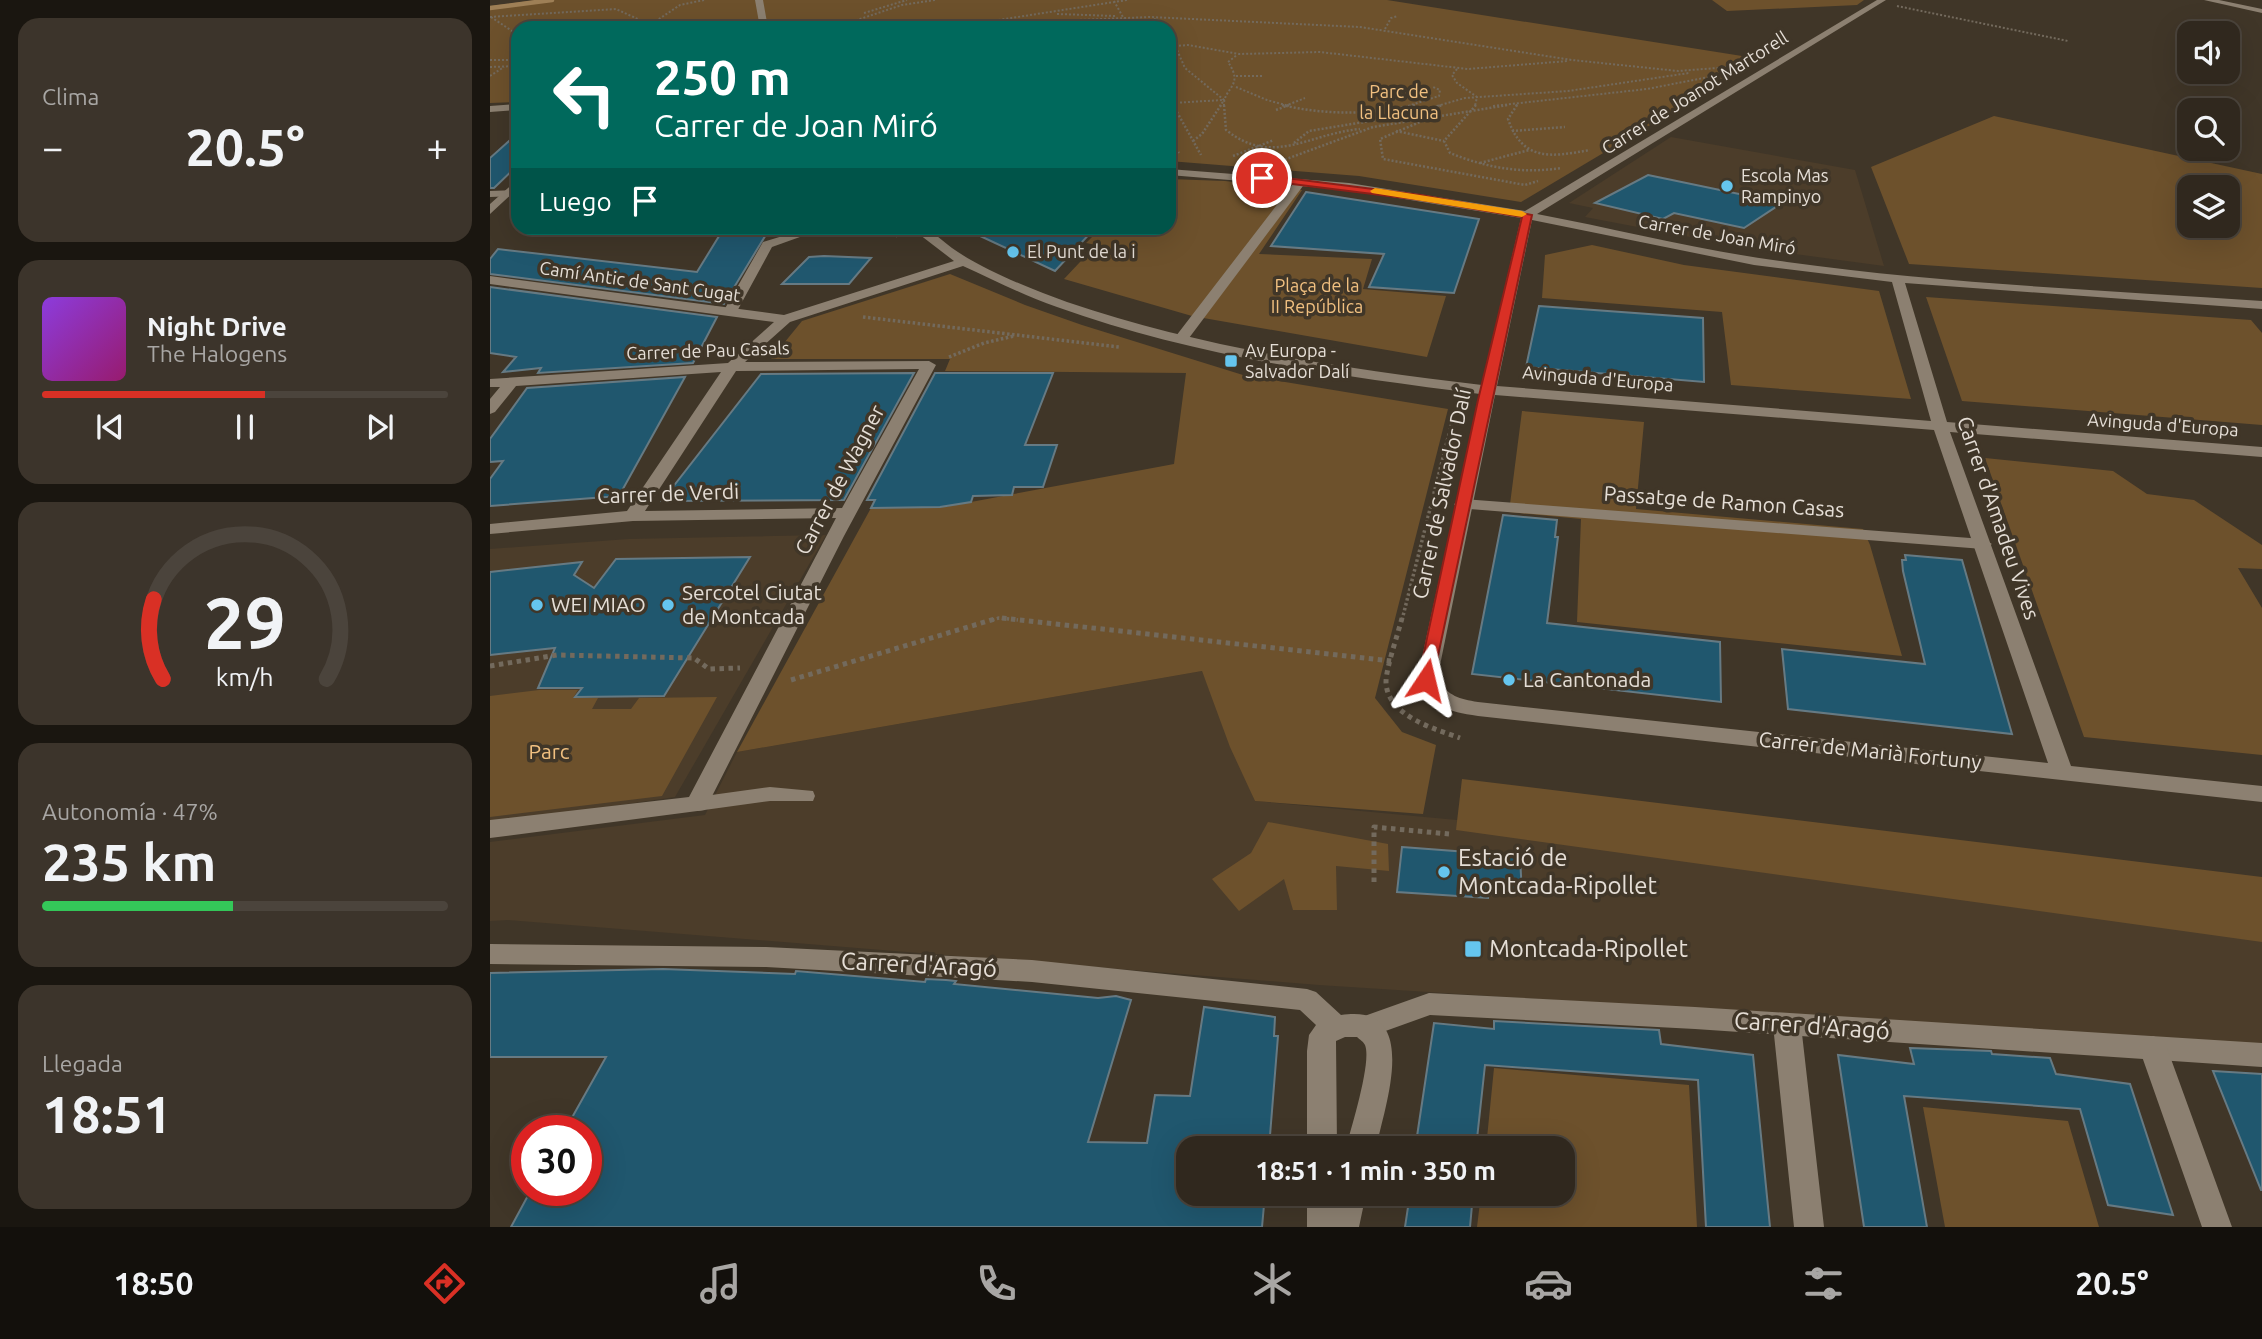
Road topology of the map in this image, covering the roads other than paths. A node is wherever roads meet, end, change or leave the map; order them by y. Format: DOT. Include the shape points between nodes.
graph roads {
  1 [pos="759,0"];
  2 [pos="2207,0"];
  3 [pos="2244,0"];
  4 [pos="1880,1"];
  5 [pos="2225,4"];
  6 [pos="2262,11"];
  7 [pos="764,21"];
  8 [pos="511,108"];
  9 [pos="490,109"];
  10 [pos="1176,173"];
  11 [pos="1300,182"];
  12 [pos="511,193"];
  13 [pos="490,194"];
  14 [pos="511,194"];
  15 [pos="490,211"];
  16 [pos="1527,215"];
  17 [pos="788,235"];
  18 [pos="927,235"];
  19 [pos="964,262"];
  20 [pos="1897,278"];
  21 [pos="490,279"];
  22 [pos="2261,306"];
  23 [pos="730,312"];
  24 [pos="785,319"];
  25 [pos="1181,339"];
  26 [pos="929,365"];
  27 [pos="732,367"];
  28 [pos="512,381"];
  29 [pos="490,383"];
  30 [pos="1487,390"];
  31 [pos="490,409"];
  32 [pos="1941,428"];
  33 [pos="2262,452"];
  34 [pos="1462,504"];
  35 [pos="848,513"];
  36 [pos="632,516"];
  37 [pos="490,529"];
  38 [pos="1983,544"];
  39 [pos="1478,709"];
  40 [pos="2062,771"];
  41 [pos="2262,794"];
  42 [pos="806,796"];
  43 [pos="697,804"];
  44 [pos="490,829"];
  45 [pos="490,954"];
  46 [pos="1787,1025"];
  47 [pos="1336,1027"];
  48 [pos="1366,1027"];
  49 [pos="2153,1048"];
  50 [pos="2262,1055"];
  51 [pos="1322,1136"];
  52 [pos="1363,1136"];
  53 [pos="1322,1206"];
  54 [pos="1348,1206"];
  55 [pos="1322,1227"];
  56 [pos="1344,1227"];
  57 [pos="1809,1227"];
  58 [pos="2217,1227"];
  1 -- 7 [label="street"];
  2 -- 5 [label="street"];
  3 -- 5 [label="street"];
  4 -- 16 [label="street, Carrer de Joanot Martorell"];
  5 -- 6 [label="street"];
  8 -- 9 [label="street"];
  10 -- 11 [label="street, Carrer de Joan Miró"];
  11 -- 16 [label="street, Carrer de Joan Miró"];
  11 -- 25 [label="street"];
  12 -- 13 [label="street"];
  14 -- 15 [label="street"];
  16 -- 20 [label="street, Carrer de Joan Miró" via="1701,252"];
  16 -- 30 [label="street, Carrer de Salvador Dalí"];
  17 -- 23 [label="street" via="767,245"];
  18 -- 19 [label="street, Avinguda d'Europa"];
  19 -- 24 [label="street"];
  19 -- 25 [label="street, Avinguda d'Europa" via="1061,304"];
  20 -- 22 [label="street, Carrer de Joan Miró"];
  20 -- 32 [label="street, Carrer d'Amadeu Vives"];
  21 -- 23 [label="street, Camí Antic de Sant Cugat"];
  23 -- 24 [label="street, Camí Antic de Sant Cugat"];
  24 -- 27 [label="street"];
  25 -- 30 [label="street, Avinguda d'Europa" via="1333,371"];
  26 -- 27 [label="street, Carrer de Pau Casals"];
  26 -- 35 [label="street, Carrer de Wagner"];
  27 -- 28 [label="street, Carrer de Pau Casals"];
  27 -- 36 [label="street"];
  28 -- 29 [label="street, Carrer de Pau Casals"];
  28 -- 31 [label="street"];
  30 -- 32 [label="street, Avinguda d'Europa"];
  30 -- 34 [label="street, Carrer de Salvador Dalí"];
  32 -- 33 [label="street, Avinguda d'Europa"];
  32 -- 38 [label="street, Carrer d'Amadeu Vives"];
  34 -- 38 [label="street, Passatge de Ramon Casas"];
  34 -- 39 [label="street, Carrer de Salvador Dalí" via="1426,680 1438,698 1450,705"];
  35 -- 36 [label="street, Carrer de Verdi"];
  35 -- 43 [label="street, Carrer de Wagner"];
  36 -- 37 [label="street, Carrer de Verdi"];
  38 -- 40 [label="street, Carrer d'Amadeu Vives"];
  39 -- 40 [label="street, Carrer de Marià Fortuny"];
  40 -- 41 [label="street, Carrer de Marià Fortuny"];
  42 -- 43 [label="lane" via="770,794"];
  43 -- 44 [label="street"];
  45 -- 47 [label="street, Carrer d'Aragó" via="766,957 1032,971 1307,1000"];
  46 -- 48 [label="street, Carrer d'Aragó" via="1429,1004"];
  46 -- 49 [label="street, Carrer d'Aragó"];
  46 -- 57 [label="street"];
  47 -- 48 [label="street"];
  47 -- 51 [label="street" via="1323,1035"];
  48 -- 52 [label="street" via="1376,1038 1380,1054"];
  49 -- 50 [label="street, Carrer d'Aragó"];
  49 -- 58 [label="street"];
  53 -- 55 [label="street"];
  54 -- 56 [label="street"];
}
